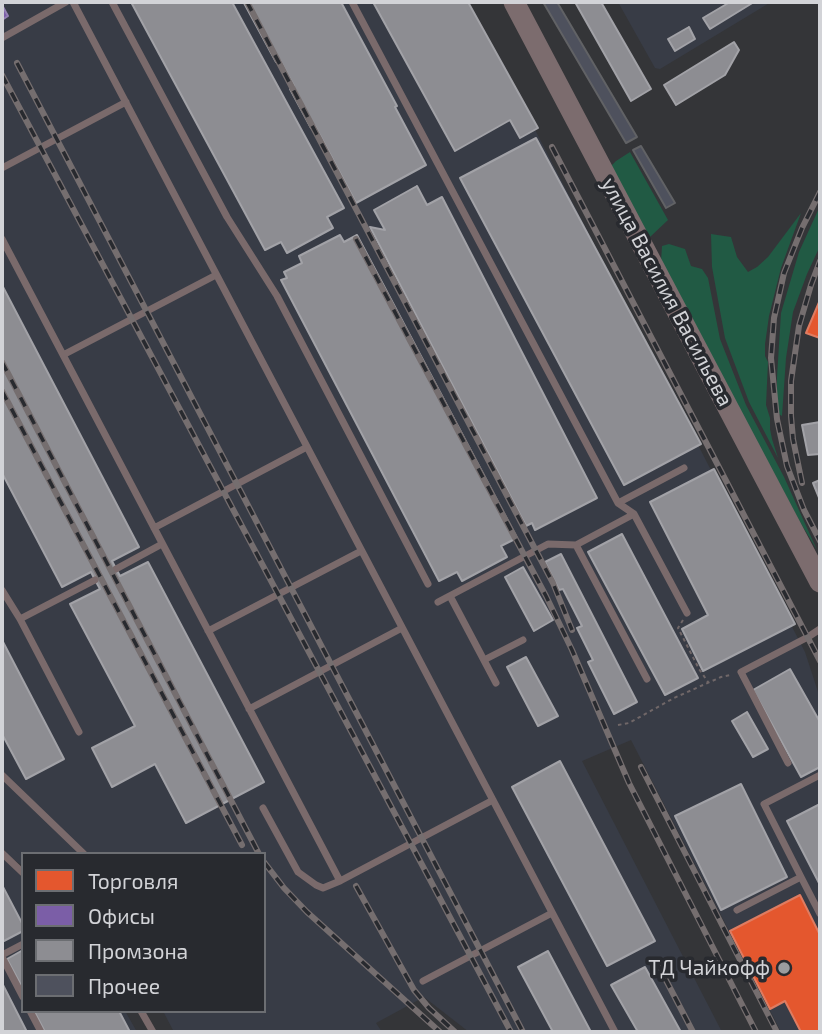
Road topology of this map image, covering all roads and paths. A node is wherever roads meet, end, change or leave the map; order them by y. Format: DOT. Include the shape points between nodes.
graph roads {
  1 [pos="66,2"];
  2 [pos="73,2"];
  3 [pos="112,2"];
  4 [pos="352,2"];
  5 [pos="514,2"];
  6 [pos="2,37"];
  7 [pos="126,102"];
  8 [pos="2,168"];
  9 [pos="2,239"];
  10 [pos="216,275"];
  11 [pos="63,355"];
  12 [pos="307,447"];
  13 [pos="684,468"];
  14 [pos="618,503"];
  15 [pos="634,514"];
  16 [pos="154,528"];
  17 [pos="162,544"];
  18 [pos="576,545"];
  19 [pos="361,551"];
  20 [pos="116,569"];
  21 [pos="95,580"];
  22 [pos="820,582"];
  23 [pos="428,584"];
  24 [pos="2,590"];
  25 [pos="450,596"];
  26 [pos="438,602"];
  27 [pos="687,613"];
  28 [pos="20,619"];
  29 [pos="402,628"];
  30 [pos="820,629"];
  31 [pos="208,631"];
  32 [pos="523,640"];
  33 [pos="484,660"];
  34 [pos="741,672"];
  35 [pos="647,679"];
  36 [pos="496,683"];
  37 [pos="708,683"];
  38 [pos="249,709"];
  39 [pos="618,725"];
  40 [pos="79,732"];
  41 [pos="788,763"];
  42 [pos="2,775"];
  43 [pos="820,775"];
  44 [pos="493,800"];
  45 [pos="263,808"];
  46 [pos="82,852"];
  47 [pos="2,853"];
  48 [pos="21,871"];
  49 [pos="802,877"];
  50 [pos="340,881"];
  51 [pos="737,910"];
  52 [pos="552,913"];
  53 [pos="820,914"];
  54 [pos="21,945"];
  55 [pos="2,956"];
  56 [pos="423,981"];
  57 [pos="21,994"];
  58 [pos="31,1013"];
  59 [pos="142,1013"];
  60 [pos="41,1032"];
  61 [pos="153,1032"];
  62 [pos="615,1032"];
  1 -- 6 [label="lane"];
  2 -- 7 [label="lane"];
  3 -- 23 [label="lane" via="227,217 277,296"];
  4 -- 14 [label="lane"];
  5 -- 22 [label="main road, улица Василия Васильева"];
  7 -- 8 [label="lane"];
  7 -- 10 [label="lane"];
  9 -- 11 [label="lane"];
  10 -- 11 [label="lane"];
  10 -- 12 [label="lane"];
  11 -- 16 [label="lane"];
  12 -- 16 [label="lane"];
  12 -- 19 [label="lane"];
  13 -- 14 [label="lane"];
  14 -- 15 [label="lane"];
  15 -- 18 [label="lane"];
  15 -- 27 [label="lane"];
  16 -- 17 [label="lane"];
  17 -- 20 [label="lane"];
  17 -- 31 [label="lane"];
  18 -- 25 [label="lane" via="548,544"];
  18 -- 35 [label="lane"];
  19 -- 29 [label="lane"];
  19 -- 31 [label="lane"];
  21 -- 28 [label="lane"];
  24 -- 28 [label="lane"];
  25 -- 26 [label="lane"];
  25 -- 33 [label="lane"];
  27 -- 37 [label="path" via="678,628"];
  28 -- 40 [label="lane"];
  29 -- 38 [label="lane"];
  29 -- 44 [label="lane"];
  30 -- 34 [label="lane"];
  31 -- 38 [label="lane"];
  32 -- 33 [label="lane"];
  33 -- 36 [label="lane"];
  34 -- 37 [label="path"];
  34 -- 41 [label="lane"];
  37 -- 39 [label="path"];
  38 -- 50 [label="lane"];
  42 -- 46 [label="lane"];
  43 -- 49 [label="lane" via="764,804"];
  44 -- 50 [label="lane"];
  44 -- 52 [label="lane"];
  45 -- 50 [label="lane" via="298,873 323,888"];
  47 -- 48 [label="lane"];
  49 -- 51 [label="lane"];
  49 -- 53 [label="lane"];
  52 -- 56 [label="lane"];
  52 -- 62 [label="lane"];
  54 -- 55 [label="lane"];
  55 -- 57 [label="lane"];
  58 -- 60 [label="lane"];
  59 -- 61 [label="lane"];
}
